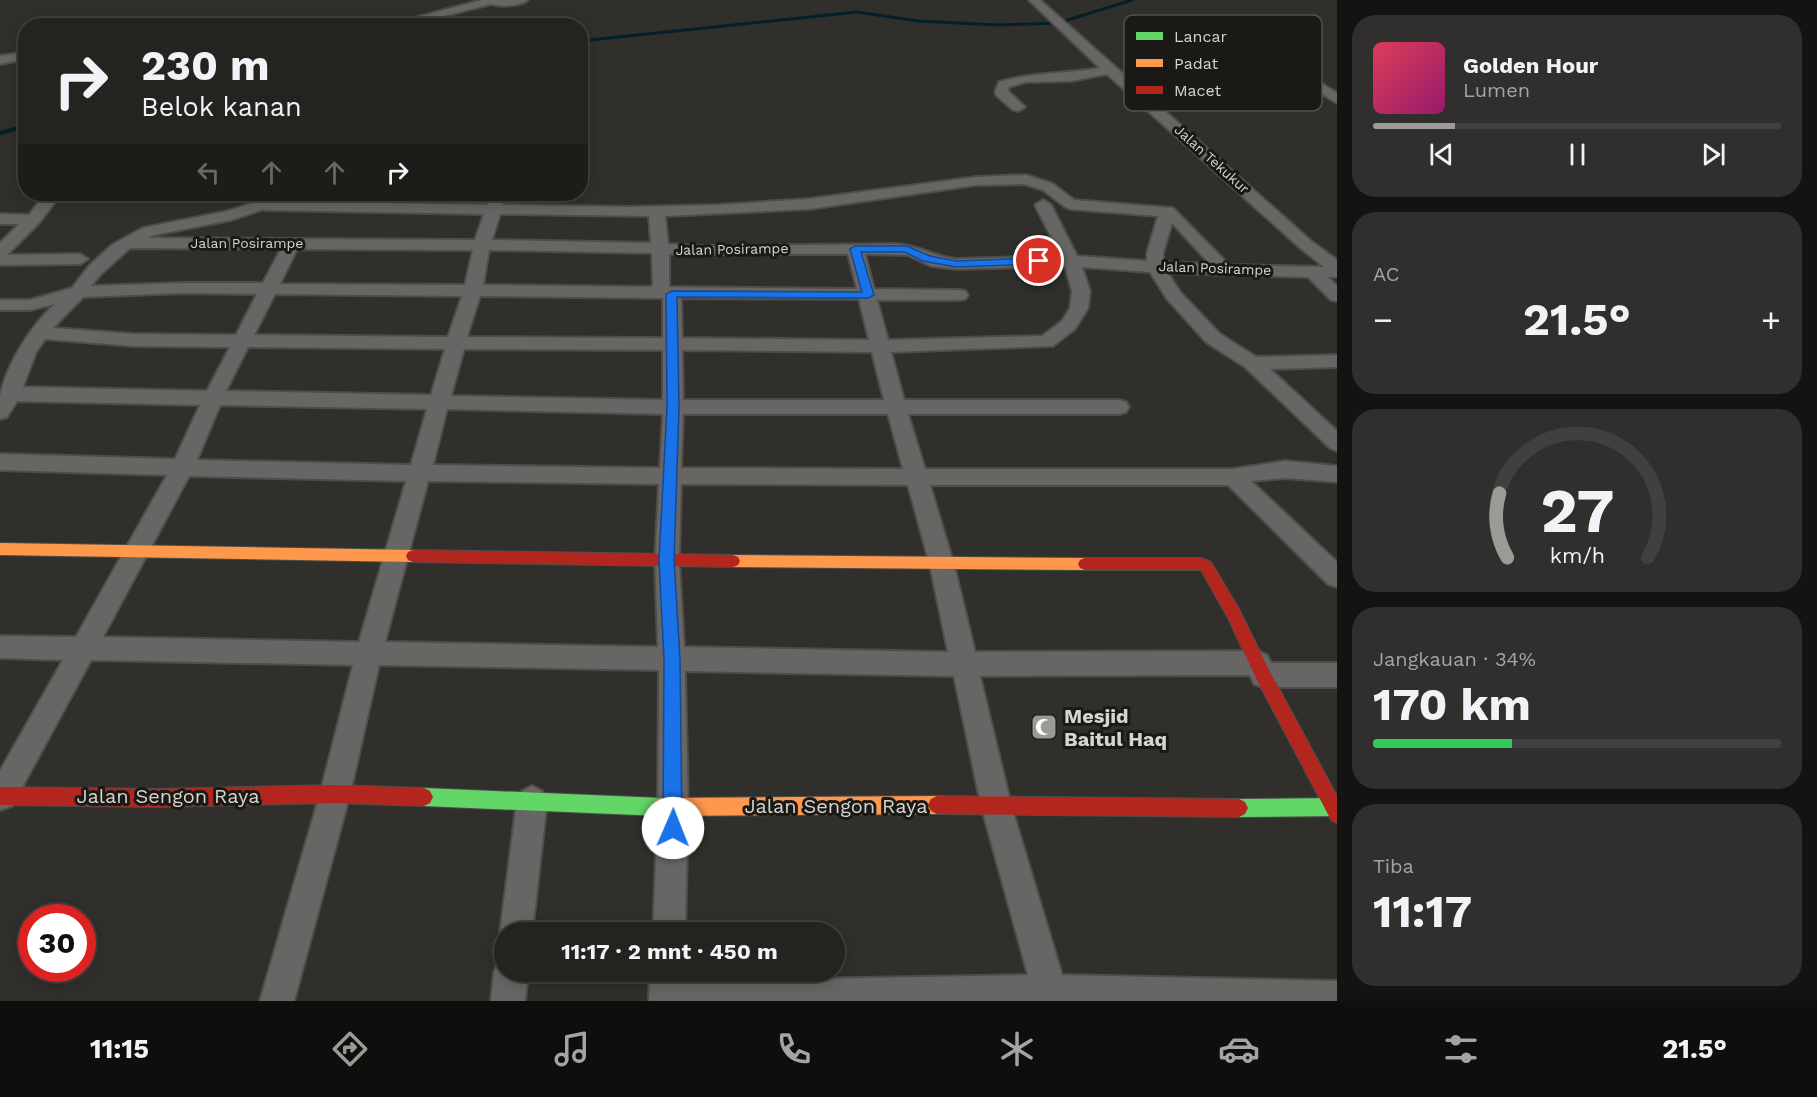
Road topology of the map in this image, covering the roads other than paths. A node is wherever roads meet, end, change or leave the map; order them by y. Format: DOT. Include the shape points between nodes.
graph roads {
  1 [pos="522,0"];
  2 [pos="1034,0"];
  3 [pos="490,1"];
  4 [pos="421,18"];
  5 [pos="18,56"];
  6 [pos="0,60"];
  7 [pos="1110,70"];
  8 [pos="1124,82"];
  9 [pos="1322,89"];
  10 [pos="1337,99"];
  11 [pos="1018,107"];
  12 [pos="1156,111"];
  13 [pos="48,201"];
  14 [pos="275,201"];
  15 [pos="450,201"];
  16 [pos="497,201"];
  17 [pos="512,201"];
  18 [pos="264,205"];
  19 [pos="1043,206"];
  20 [pos="657,211"];
  21 [pos="1167,211"];
  22 [pos="0,219"];
  23 [pos="33,220"];
  24 [pos="125,243"];
  25 [pos="292,243"];
  26 [pos="482,245"];
  27 [pos="855,249"];
  28 [pos="660,250"];
  29 [pos="0,252"];
  30 [pos="80,259"];
  31 [pos="0,260"];
  32 [pos="1071,261"];
  33 [pos="1155,266"];
  34 [pos="1225,270"];
  35 [pos="1337,270"];
  36 [pos="1312,271"];
  37 [pos="269,288"];
  38 [pos="473,291"];
  39 [pos="78,292"];
  40 [pos="665,294"];
  41 [pos="868,295"];
  42 [pos="959,295"];
  43 [pos="1337,296"];
  44 [pos="0,305"];
  45 [pos="41,333"];
  46 [pos="242,341"];
  47 [pos="456,342"];
  48 [pos="672,345"];
  49 [pos="882,346"];
  50 [pos="1337,361"];
  51 [pos="1252,363"];
  52 [pos="11,394"];
  53 [pos="213,398"];
  54 [pos="439,404"];
  55 [pos="673,407"];
  56 [pos="1119,407"];
  57 [pos="896,408"];
  58 [pos="0,412"];
  59 [pos="1337,443"];
  60 [pos="0,462"];
  61 [pos="182,469"];
  62 [pos="420,474"];
  63 [pos="1337,474"];
  64 [pos="669,476"];
  65 [pos="1233,477"];
  66 [pos="916,478"];
  67 [pos="0,549"];
  68 [pos="138,551"];
  69 [pos="396,557"];
  70 [pos="667,560"];
  71 [pos="942,565"];
  72 [pos="1337,577"];
  73 [pos="0,647"];
  74 [pos="83,648"];
  75 [pos="369,654"];
  76 [pos="672,659"];
  77 [pos="963,664"];
  78 [pos="1260,669"];
  79 [pos="1337,675"];
  80 [pos="335,794"];
  81 [pos="1,796"];
  82 [pos="532,801"];
  83 [pos="996,805"];
  84 [pos="673,807"];
  85 [pos="1336,810"];
  86 [pos="517,922"];
  87 [pos="669,922"];
  88 [pos="510,982"];
  89 [pos="667,990"];
  90 [pos="1051,997"];
  91 [pos="1337,998"];
  92 [pos="278,1001"];
  93 [pos="508,1001"];
  1 -- 3 [label="street"];
  2 -- 7 [label="street, Jalan Tekukur"];
  3 -- 4 [label="street"];
  5 -- 6 [label="street"];
  7 -- 8 [label="street, Jalan Tekukur"];
  7 -- 11 [label="street" via="1071,77 1024,78 1006,84 1001,91"];
  9 -- 10 [label="street"];
  12 -- 35 [label="street, Jalan Tekukur"];
  13 -- 23 [label="street"];
  14 -- 18 [label="street"];
  15 -- 18 [label="street"];
  16 -- 26 [label="street"];
  17 -- 20 [label="street"];
  18 -- 24 [label="street" via="149,231"];
  19 -- 32 [label="street"];
  20 -- 21 [label="street" via="787,206 1003,179 1026,179 1040,184 1070,204"];
  20 -- 28 [label="street"];
  21 -- 33 [label="street"];
  21 -- 34 [label="street" via="1175,214"];
  22 -- 23 [label="street"];
  23 -- 29 [label="street"];
  24 -- 25 [label="street, Jalan Posirampe"];
  24 -- 39 [label="street"];
  25 -- 26 [label="street, Jalan Posirampe"];
  25 -- 37 [label="street"];
  26 -- 28 [label="street, Jalan Posirampe"];
  26 -- 38 [label="street"];
  27 -- 28 [label="street, Jalan Posirampe"];
  27 -- 32 [label="street, Jalan Posirampe" via="907,249 927,259 956,264"];
  27 -- 41 [label="street"];
  28 -- 40 [label="street"];
  30 -- 31 [label="street"];
  32 -- 33 [label="street, Jalan Posirampe"];
  32 -- 49 [label="street" via="1081,288 1080,305 1073,320 1046,342"];
  33 -- 34 [label="street, Jalan Posirampe"];
  33 -- 51 [label="street" via="1173,295 1213,338"];
  34 -- 36 [label="street, Jalan Posirampe"];
  35 -- 36 [label="street, Jalan Posirampe"];
  36 -- 43 [label="street"];
  37 -- 38 [label="street"];
  37 -- 39 [label="street"];
  37 -- 46 [label="street"];
  38 -- 40 [label="street"];
  38 -- 47 [label="street"];
  39 -- 44 [label="street" via="30,305"];
  39 -- 45 [label="street" via="51,317"];
  40 -- 41 [label="street"];
  40 -- 48 [label="street"];
  41 -- 42 [label="street"];
  41 -- 49 [label="street"];
  45 -- 46 [label="street" via="134,340"];
  45 -- 52 [label="street" via="27,352"];
  46 -- 47 [label="street"];
  46 -- 53 [label="street"];
  47 -- 48 [label="street"];
  47 -- 54 [label="street"];
  48 -- 49 [label="street"];
  48 -- 55 [label="street"];
  49 -- 57 [label="street"];
  50 -- 51 [label="street"];
  51 -- 59 [label="street"];
  52 -- 53 [label="street"];
  52 -- 58 [label="street"];
  53 -- 54 [label="street"];
  53 -- 61 [label="street"];
  54 -- 55 [label="street"];
  54 -- 62 [label="street"];
  55 -- 57 [label="street"];
  55 -- 64 [label="street"];
  56 -- 57 [label="street"];
  57 -- 66 [label="street"];
  60 -- 61 [label="street"];
  61 -- 62 [label="street"];
  61 -- 68 [label="street"];
  62 -- 64 [label="street"];
  62 -- 69 [label="street"];
  63 -- 65 [label="street" via="1301,468 1270,469"];
  64 -- 66 [label="street"];
  64 -- 70 [label="street"];
  65 -- 66 [label="street"];
  65 -- 72 [label="street"];
  66 -- 71 [label="street"];
  67 -- 68 [label="street"];
  68 -- 69 [label="street"];
  68 -- 74 [label="street"];
  69 -- 70 [label="street"];
  69 -- 75 [label="street"];
  70 -- 71 [label="street"];
  70 -- 76 [label="street"];
  71 -- 77 [label="street"];
  71 -- 78 [label="street" via="1201,564 1212,575"];
  73 -- 74 [label="street"];
  74 -- 75 [label="street"];
  74 -- 81 [label="street"];
  75 -- 76 [label="street"];
  75 -- 80 [label="street"];
  76 -- 77 [label="street"];
  76 -- 84 [label="street"];
  77 -- 78 [label="street"];
  77 -- 83 [label="street"];
  78 -- 79 [label="street"];
  78 -- 85 [label="street"];
  80 -- 81 [label="street, Jalan Sengon Raya"];
  80 -- 82 [label="street, Jalan Sengon Raya"];
  80 -- 92 [label="street"];
  82 -- 84 [label="street, Jalan Sengon Raya"];
  82 -- 86 [label="street"];
  83 -- 84 [label="street, Jalan Sengon Raya"];
  83 -- 85 [label="street, Jalan Sengon Raya"];
  83 -- 90 [label="street"];
  84 -- 87 [label="street"];
  88 -- 93 [label="street"];
  89 -- 90 [label="street"];
  90 -- 91 [label="street"];
}
